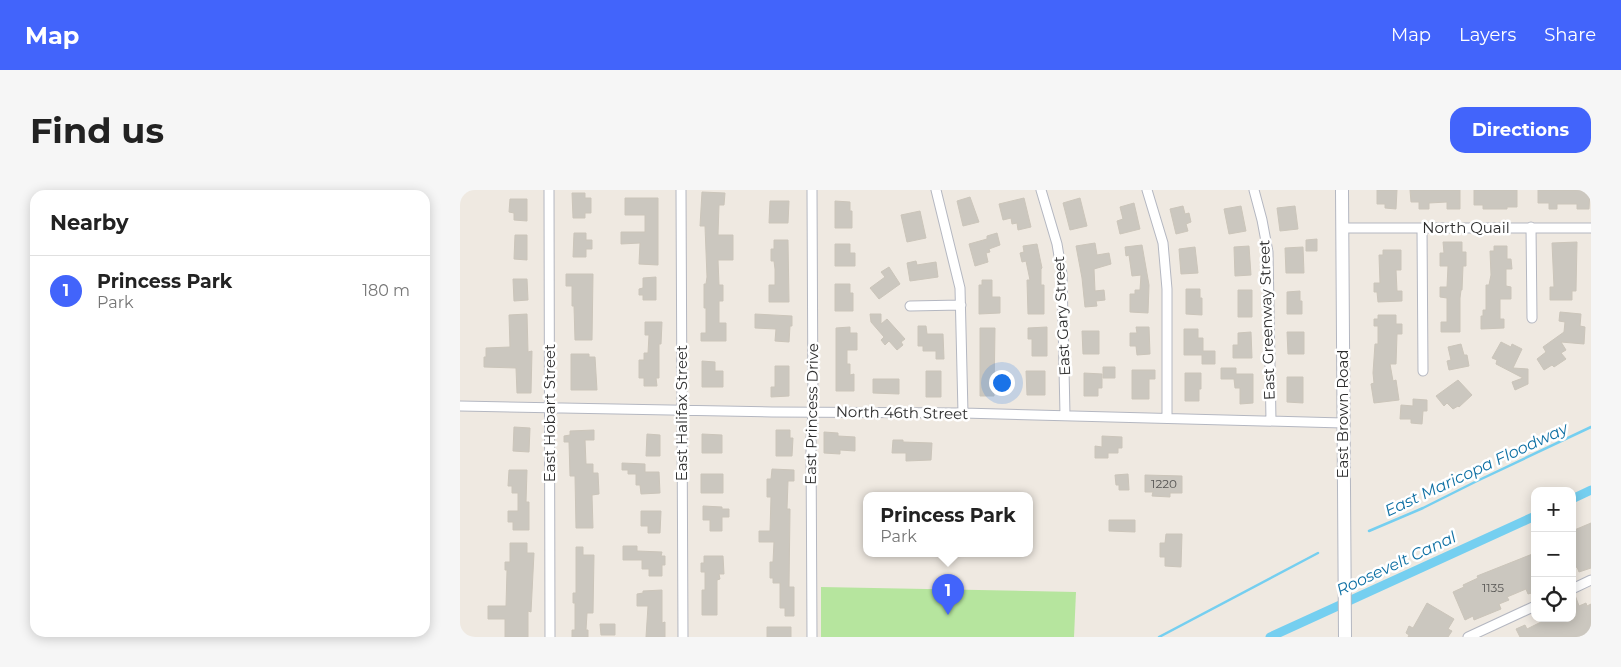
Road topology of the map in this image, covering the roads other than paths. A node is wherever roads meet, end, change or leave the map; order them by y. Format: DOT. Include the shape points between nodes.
graph roads {
  1 [pos="549,190"];
  2 [pos="681,190"];
  3 [pos="812,190"];
  4 [pos="936,190"];
  5 [pos="1041,190"];
  6 [pos="1147,190"];
  7 [pos="1254,190"];
  8 [pos="1342,190"];
  9 [pos="1342,228"];
  10 [pos="1422,228"];
  11 [pos="1531,228"];
  12 [pos="1591,228"];
  13 [pos="961,305"];
  14 [pos="910,306"];
  15 [pos="1532,318"];
  16 [pos="1423,371"];
  17 [pos="460,406"];
  18 [pos="550,408"];
  19 [pos="683,410"];
  20 [pos="813,412"];
  21 [pos="962,413"];
  22 [pos="1065,415"];
  23 [pos="1167,418"];
  24 [pos="1270,421"];
  25 [pos="1343,423"];
  26 [pos="1591,580"];
  27 [pos="1576,586"];
  28 [pos="1531,608"];
  29 [pos="550,637"];
  30 [pos="683,637"];
  31 [pos="812,637"];
  32 [pos="1345,637"];
  33 [pos="1468,637"];
  1 -- 18 [label="street, East Hobart Street"];
  2 -- 19 [label="street, East Halifax Street"];
  3 -- 20 [label="street, East Princess Drive"];
  4 -- 13 [label="street" via="956,268"];
  5 -- 22 [label="street, East Gary Street" via="1062,274"];
  6 -- 23 [label="street" via="1163,243 1167,289"];
  7 -- 24 [label="street, East Greenway Street" via="1268,252"];
  8 -- 9 [label="main road, East Brown Road"];
  9 -- 10 [label="street, North Quail"];
  9 -- 25 [label="main road, East Brown Road"];
  10 -- 11 [label="street, North Quail"];
  10 -- 16 [label="street"];
  11 -- 12 [label="street, North Quail"];
  11 -- 15 [label="street"];
  13 -- 14 [label="street"];
  13 -- 21 [label="street"];
  17 -- 18 [label="street, North 46th Street"];
  18 -- 19 [label="street, North 46th Street"];
  18 -- 29 [label="street, East Hobart Street"];
  19 -- 20 [label="street, North 46th Street"];
  19 -- 30 [label="street, East Halifax Street"];
  20 -- 21 [label="street, North 46th Street"];
  20 -- 31 [label="street, East Princess Drive"];
  21 -- 22 [label="street, North 46th Street"];
  22 -- 23 [label="street, North 46th Street"];
  23 -- 24 [label="street, North 46th Street"];
  24 -- 25 [label="street, North 46th Street"];
  25 -- 32 [label="main road, East Brown Road"];
  26 -- 27 [label="street"];
  28 -- 33 [label="street"];
}
